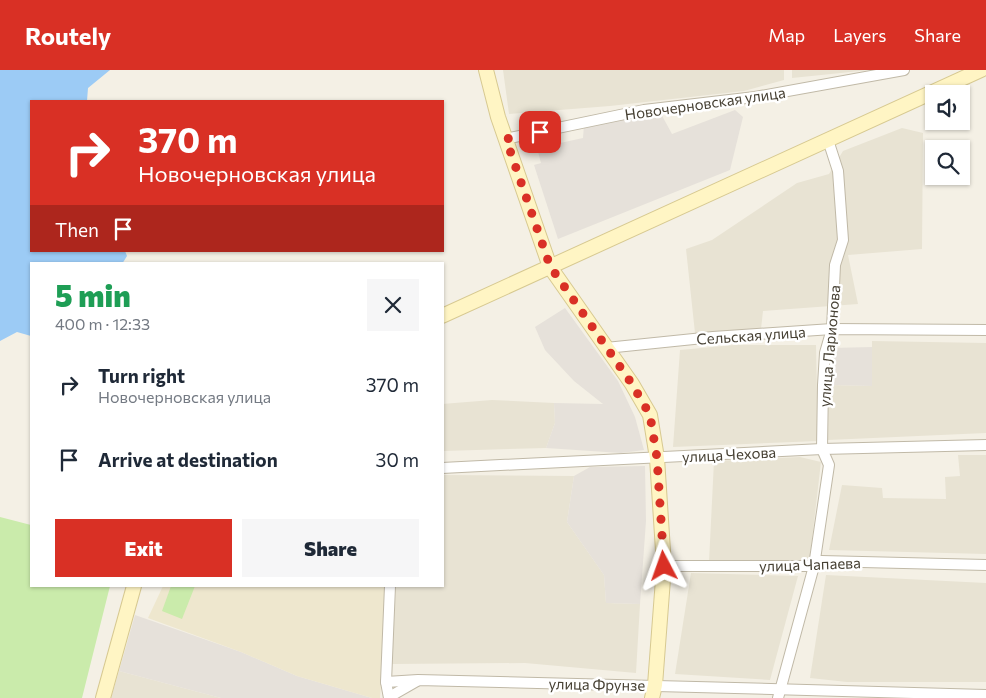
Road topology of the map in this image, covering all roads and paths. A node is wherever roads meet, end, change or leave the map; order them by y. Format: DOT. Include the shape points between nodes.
graph roads {
  1 [pos="486,70"];
  2 [pos="904,70"];
  3 [pos="981,70"];
  4 [pos="506,139"];
  5 [pos="828,140"];
  6 [pos="550,266"];
  7 [pos="444,315"];
  8 [pos="832,329"];
  9 [pos="986,330"];
  10 [pos="606,348"];
  11 [pos="986,445"];
  12 [pos="822,449"];
  13 [pos="657,458"];
  14 [pos="444,468"];
  15 [pos="986,565"];
  16 [pos="664,566"];
  17 [pos="814,566"];
  18 [pos="134,587"];
  19 [pos="390,587"];
  20 [pos="418,680"];
  21 [pos="386,682"];
  22 [pos="654,691"];
  23 [pos="779,694"];
  24 [pos="986,695"];
  25 [pos="103,698"];
  26 [pos="389,698"];
  1 -- 4 [label="main road"];
  2 -- 4 [label="street, Новочерновская улица" via="755,97 644,110"];
  3 -- 5 [label="main road"];
  4 -- 6 [label="main road"];
  5 -- 6 [label="main road"];
  5 -- 8 [label="street, улица Ларионова" via="838,171 843,240 835,265"];
  6 -- 7 [label="main road"];
  6 -- 10 [label="main road"];
  8 -- 9 [label="street, Сельская улица"];
  8 -- 10 [label="street, Сельская улица"];
  8 -- 12 [label="street, улица Ларионова" via="825,353"];
  10 -- 13 [label="main road" via="650,415"];
  11 -- 12 [label="street, улица Чехова"];
  12 -- 13 [label="street, улица Чехова"];
  12 -- 17 [label="street, улица Ларионова" via="829,465"];
  13 -- 14 [label="street, улица Чехова"];
  13 -- 16 [label="main road"];
  15 -- 17 [label="street, улица Чапаева" via="821,561"];
  16 -- 17 [label="street, улица Чапаева"];
  16 -- 22 [label="main road"];
  17 -- 23 [label="street, улица Ларионова"];
  18 -- 25 [label="main road"];
  19 -- 21 [label="street"];
  20 -- 21 [label="street, улица Фрунзе"];
  20 -- 22 [label="street, улица Фрунзе"];
  20 -- 26 [label="street"];
  21 -- 26 [label="street"];
  22 -- 23 [label="street, улица Фрунзе"];
  23 -- 24 [label="street, улица Фрунзе"];
}
